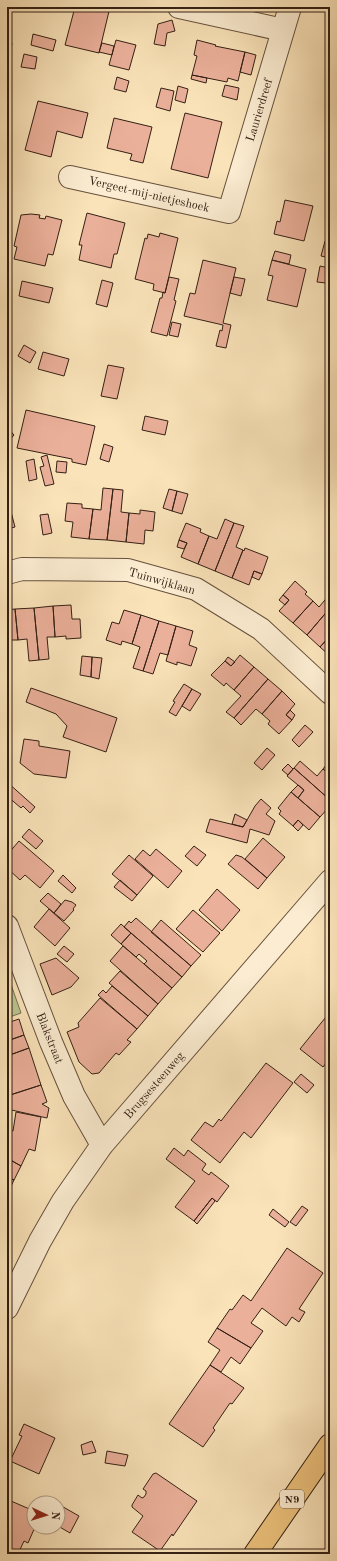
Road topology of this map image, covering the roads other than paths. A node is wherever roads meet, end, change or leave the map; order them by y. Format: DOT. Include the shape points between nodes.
graph roads {
  1 [pos="179,7"];
  2 [pos="290,7"];
  3 [pos="283,30"];
  4 [pos="70,177"];
  5 [pos="229,212"];
  6 [pos="7,573"];
  7 [pos="330,693"];
  8 [pos="330,881"];
  9 [pos="7,926"];
  10 [pos="102,1145"];
  11 [pos="7,1308"];
  12 [pos="330,1445"];
  13 [pos="255,1554"];
  1 -- 3 [label="street"];
  2 -- 3 [label="street, Laurierdreef"];
  3 -- 5 [label="street, Laurierdreef"];
  4 -- 5 [label="street, Vergeet-mij-nietjeshoek"];
  6 -- 7 [label="street, Tuinwijklaan" via="22,569 128,570 196,589 261,629"];
  8 -- 10 [label="street, Brugsesteenweg"];
  9 -- 10 [label="street, Blakstraat" via="74,1096"];
  10 -- 11 [label="street, Brugsesteenweg" via="40,1241"];
  12 -- 13 [label="main road, N9"];
}
